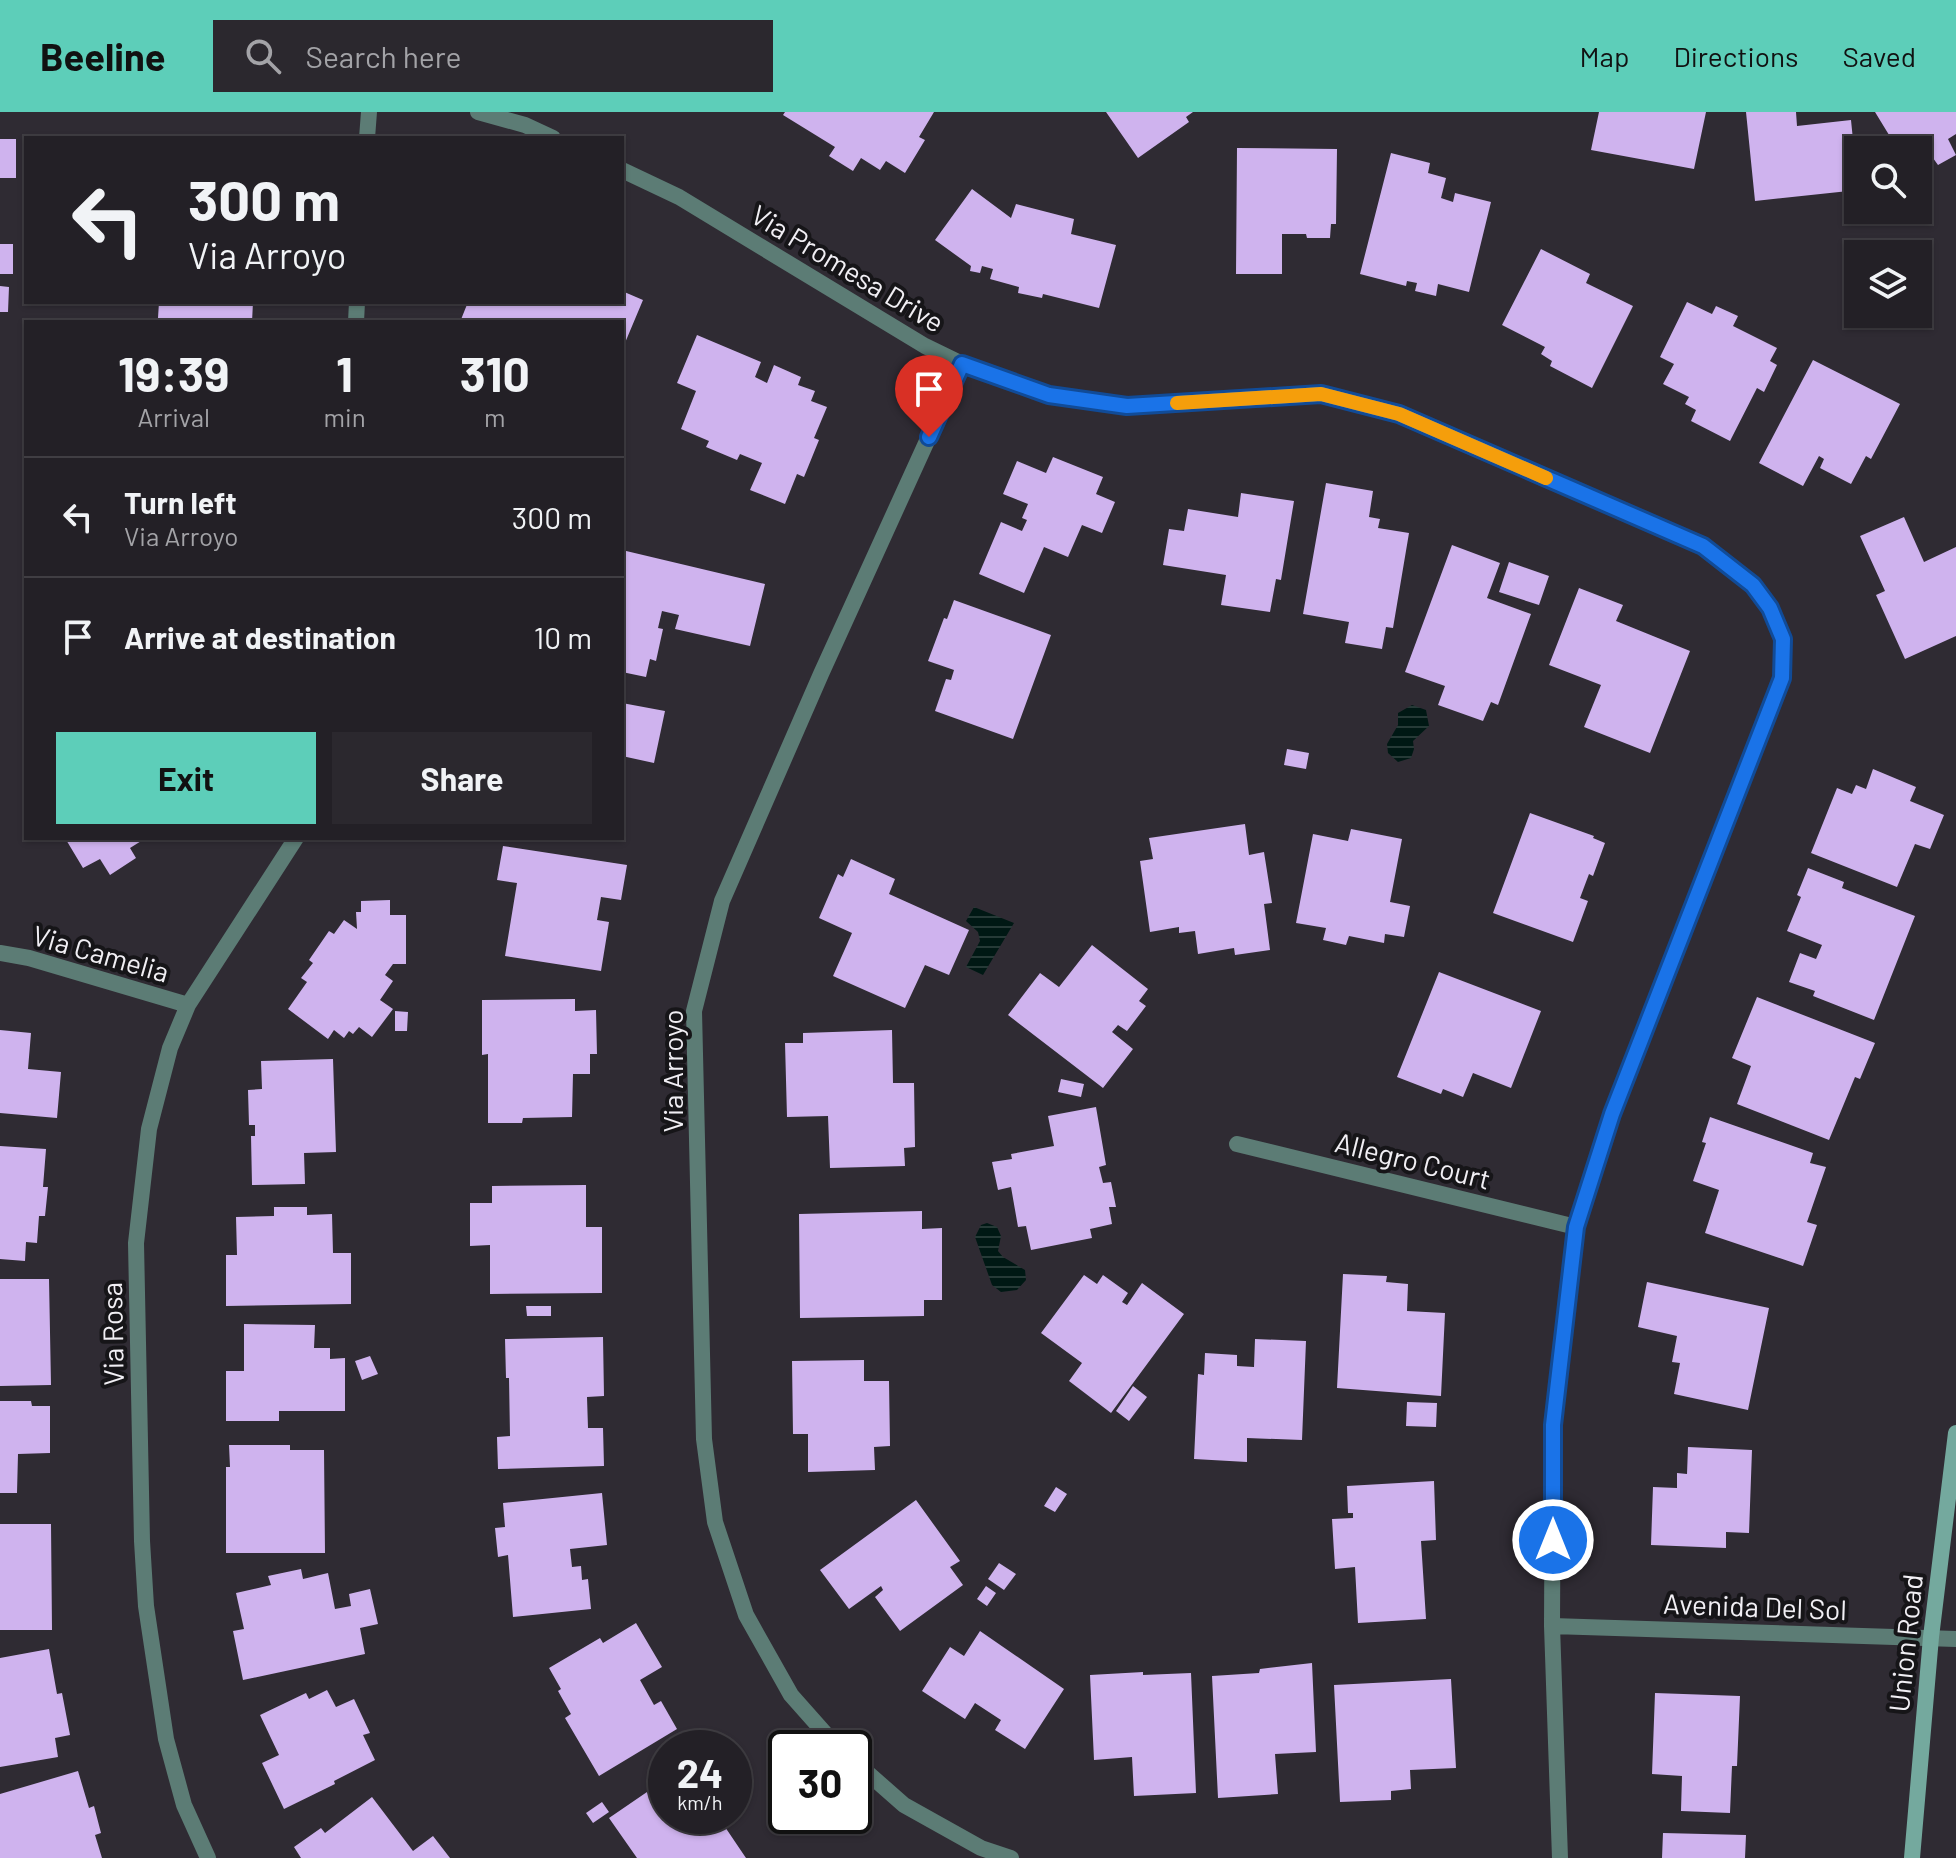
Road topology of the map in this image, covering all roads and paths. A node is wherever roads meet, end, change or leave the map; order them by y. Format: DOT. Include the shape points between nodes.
graph roads {
  1 [pos="369,112"];
  2 [pos="478,112"];
  3 [pos="367,136"];
  4 [pos="549,136"];
  5 [pos="624,171"];
  6 [pos="962,364"];
  7 [pos="295,840"];
  8 [pos="0,953"];
  9 [pos="188,1005"];
  10 [pos="1237,1144"];
  11 [pos="1576,1227"];
  12 [pos="1956,1433"];
  13 [pos="1552,1626"];
  14 [pos="1931,1637"];
  15 [pos="1956,1639"];
  16 [pos="822,1730"];
  17 [pos="872,1777"];
  18 [pos="208,1858"];
  19 [pos="1011,1858"];
  20 [pos="1560,1858"];
  21 [pos="1912,1858"];
  1 -- 3 [label="street"];
  2 -- 4 [label="street"];
  5 -- 6 [label="street, Via Promesa Drive" via="679,197"];
  6 -- 11 [label="street, Via Promesa Drive" via="1049,395 1127,406 1321,394 1399,414 1703,546 1753,585 1770,608 1783,639 1782,678 1612,1114"];
  6 -- 16 [label="street, Via Arroyo" via="722,901 694,1011 704,1439 715,1522 746,1615 791,1695"];
  7 -- 9 [label="street, Via Rosa"];
  8 -- 9 [label="street, Via Camelia"];
  9 -- 18 [label="street, Via Rosa" via="170,1048 149,1129 136,1243 142,1541 166,1739 184,1805"];
  10 -- 11 [label="street, Allegro Court"];
  11 -- 13 [label="street, Via Promesa Drive" via="1553,1425"];
  12 -- 14 [label="main road, Union Road"];
  13 -- 14 [label="street, Avenida Del Sol"];
  13 -- 20 [label="street, Via Promesa Drive"];
  14 -- 15 [label="street, Avenida Del Sol"];
  14 -- 21 [label="main road, Union Road"];
  17 -- 19 [label="street" via="904,1805 981,1848"];
}
